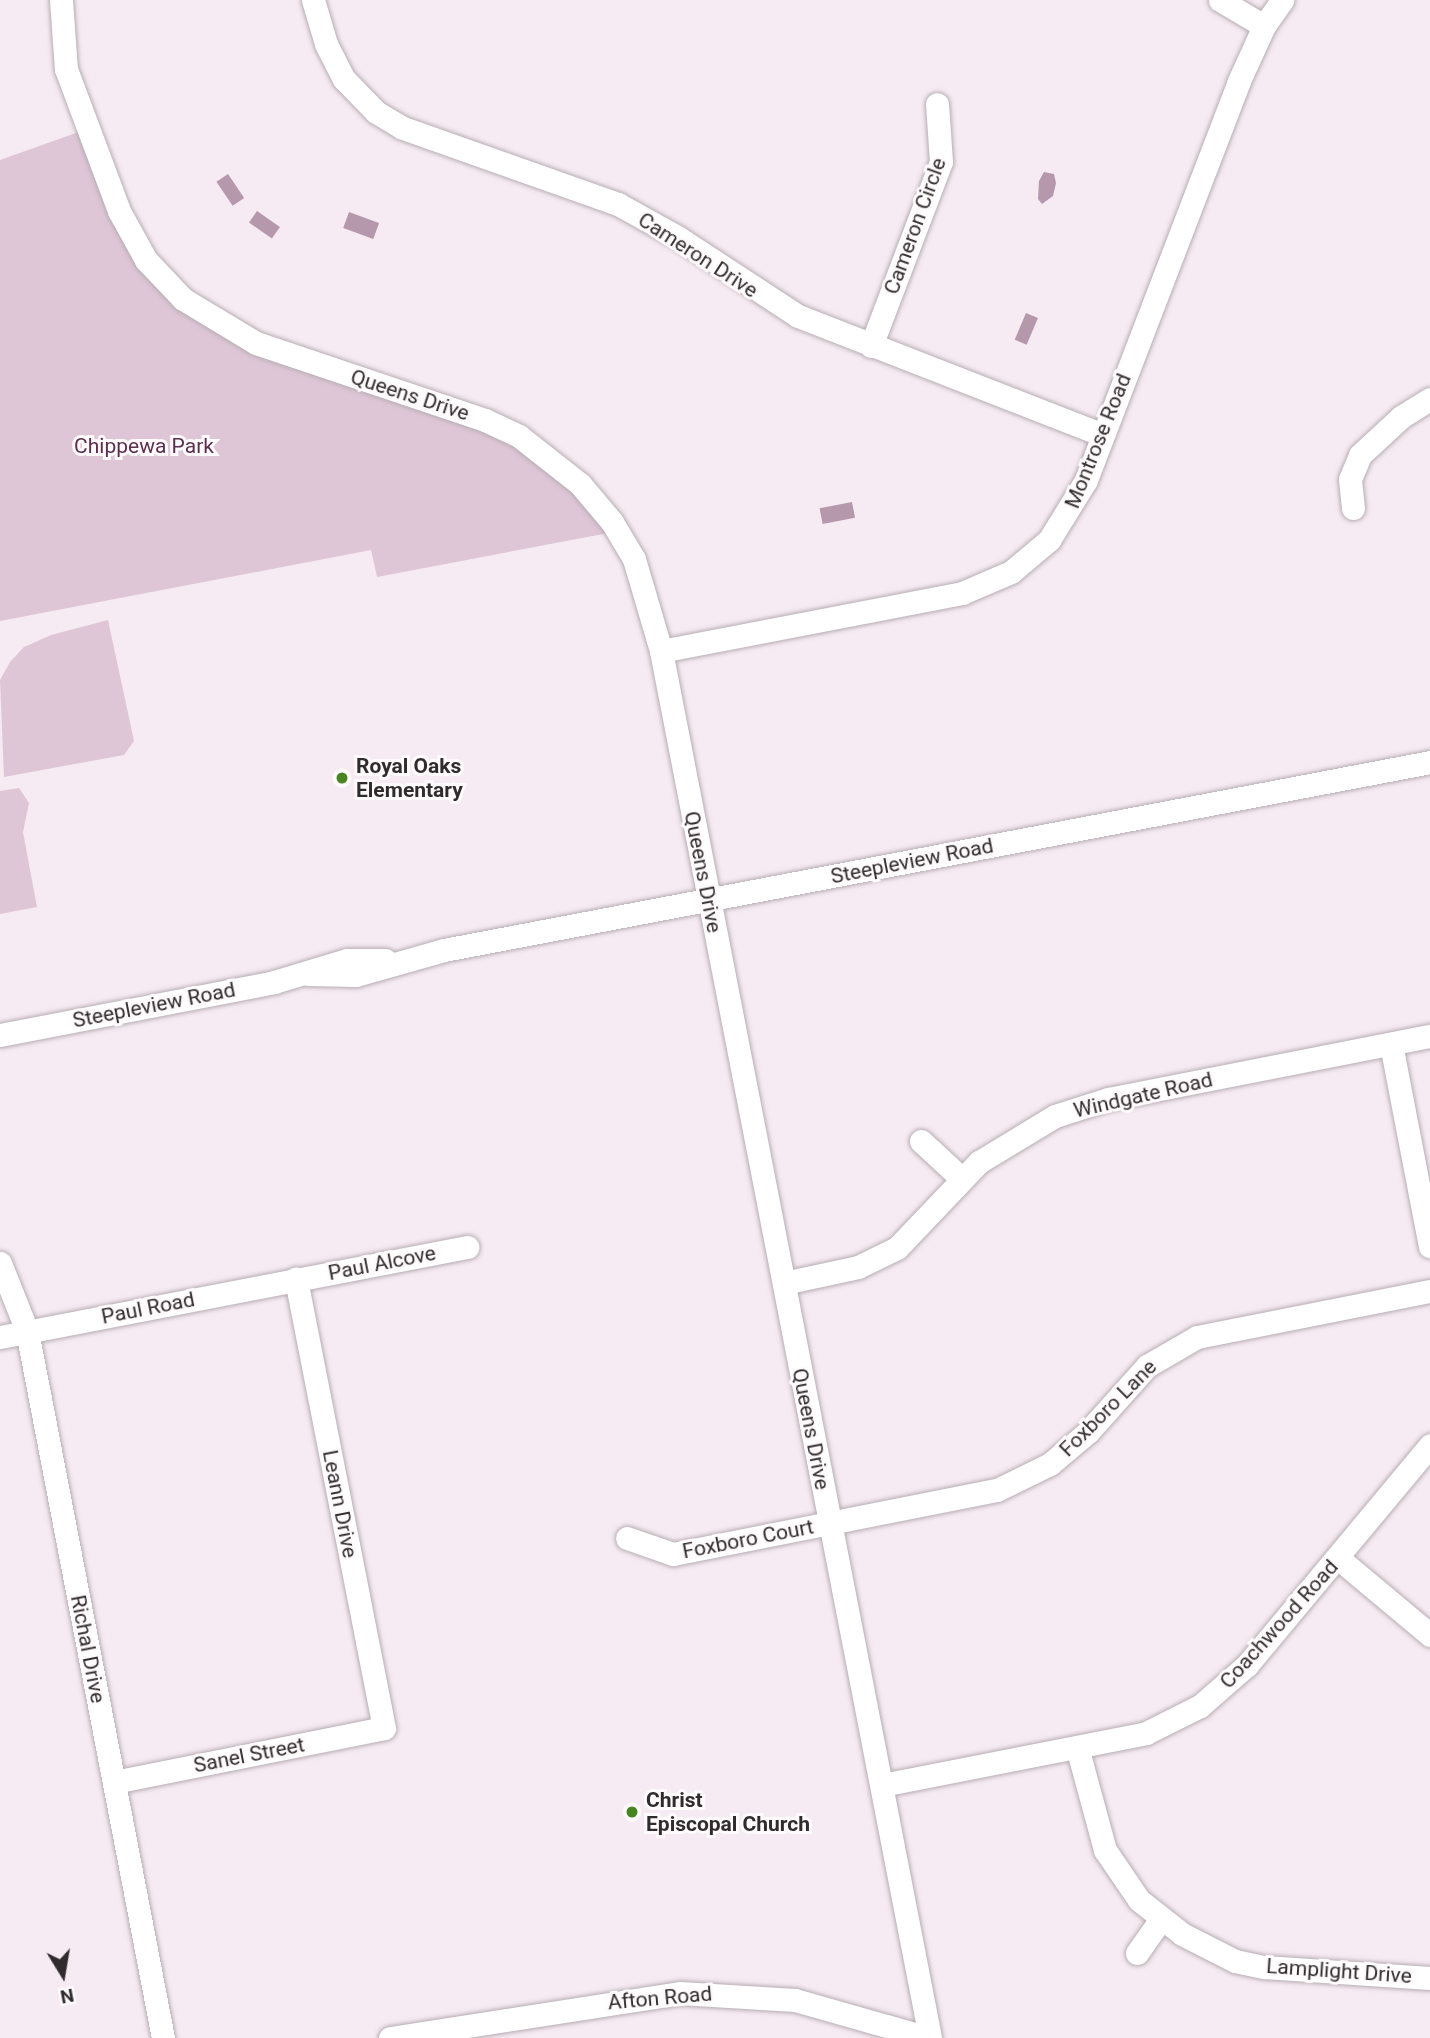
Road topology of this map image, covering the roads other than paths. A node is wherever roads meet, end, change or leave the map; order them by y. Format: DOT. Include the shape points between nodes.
graph roads {
  1 [pos="61,0"];
  2 [pos="313,0"];
  3 [pos="1220,0"];
  4 [pos="1282,0"];
  5 [pos="1264,26"];
  6 [pos="937,104"];
  7 [pos="871,346"];
  8 [pos="1430,399"];
  9 [pos="1102,435"];
  10 [pos="1353,508"];
  11 [pos="661,651"];
  12 [pos="1430,762"];
  13 [pos="708,900"];
  14 [pos="0,1035"];
  15 [pos="1430,1037"];
  16 [pos="1391,1044"];
  17 [pos="921,1141"];
  18 [pos="961,1178"];
  19 [pos="1430,1246"];
  20 [pos="467,1247"];
  21 [pos="0,1263"];
  22 [pos="296,1279"];
  23 [pos="784,1283"];
  24 [pos="1430,1291"];
  25 [pos="27,1331"];
  26 [pos="0,1337"];
  27 [pos="1430,1445"];
  28 [pos="830,1524"];
  29 [pos="627,1538"];
  30 [pos="1338,1558"];
  31 [pos="1430,1635"];
  32 [pos="384,1728"];
  33 [pos="1077,1747"];
  34 [pos="114,1782"];
  35 [pos="882,1785"];
  36 [pos="1161,1919"];
  37 [pos="1137,1953"];
  38 [pos="1430,1978"];
  39 [pos="163,2038"];
  40 [pos="390,2038"];
  41 [pos="929,2038"];
  1 -- 11 [label="street, Queens Drive" via="62,46 78,103 119,211 164,281 199,312 248,340 485,420 555,461 597,502 629,549 651,607"];
  2 -- 7 [label="street, Cameron Drive" via="338,71 384,117 411,132 618,204 679,238 786,310"];
  3 -- 5 [label="street"];
  4 -- 5 [label="street, Montrose Road"];
  5 -- 9 [label="street, Montrose Road"];
  6 -- 7 [label="street, Cameron Circle" via="943,155"];
  7 -- 9 [label="street, Cameron Drive"];
  8 -- 10 [label="street" via="1401,417 1360,456 1350,479"];
  9 -- 11 [label="street, Montrose Road" via="1080,493 1061,526 1028,559 988,584 944,598"];
  11 -- 13 [label="street, Queens Drive"];
  12 -- 13 [label="street, Steepleview Road"];
  13 -- 14 [label="street, Steepleview Road" via="395,961 350,976 308,974"];
  13 -- 23 [label="street, Queens Drive"];
  15 -- 16 [label="street, Windgate Road"];
  16 -- 18 [label="street, Windgate Road" via="1081,1106 1001,1145"];
  16 -- 19 [label="street"];
  17 -- 18 [label="street"];
  18 -- 23 [label="street, Windgate Road" via="913,1236 897,1248 858,1267"];
  20 -- 22 [label="street, Paul Alcove"];
  21 -- 25 [label="street, Richal Drive"];
  22 -- 25 [label="street, Paul Road"];
  22 -- 32 [label="street, Leann Drive"];
  23 -- 28 [label="street, Queens Drive"];
  24 -- 28 [label="street, Foxboro Lane" via="1197,1337 1147,1366 1070,1448 1028,1477 962,1499"];
  25 -- 26 [label="street, Paul Road"];
  25 -- 34 [label="street, Richal Drive"];
  27 -- 30 [label="street, Coachwood Road"];
  28 -- 29 [label="street, Foxboro Court" via="673,1554"];
  28 -- 35 [label="street, Queens Drive"];
  30 -- 31 [label="street"];
  30 -- 33 [label="street, Coachwood Road" via="1248,1665 1200,1706 1146,1733"];
  32 -- 34 [label="street, Sanel Street"];
  33 -- 35 [label="street, Coachwood Road"];
  33 -- 36 [label="street, Lamplight Drive" via="1105,1850 1139,1900"];
  34 -- 39 [label="street, Richal Drive"];
  35 -- 41 [label="street, Queens Drive"];
  36 -- 37 [label="street"];
  36 -- 38 [label="street, Lamplight Drive" via="1207,1948 1264,1967"];
  40 -- 41 [label="street, Afton Road" via="631,1997 717,1993 833,2008"];
}
